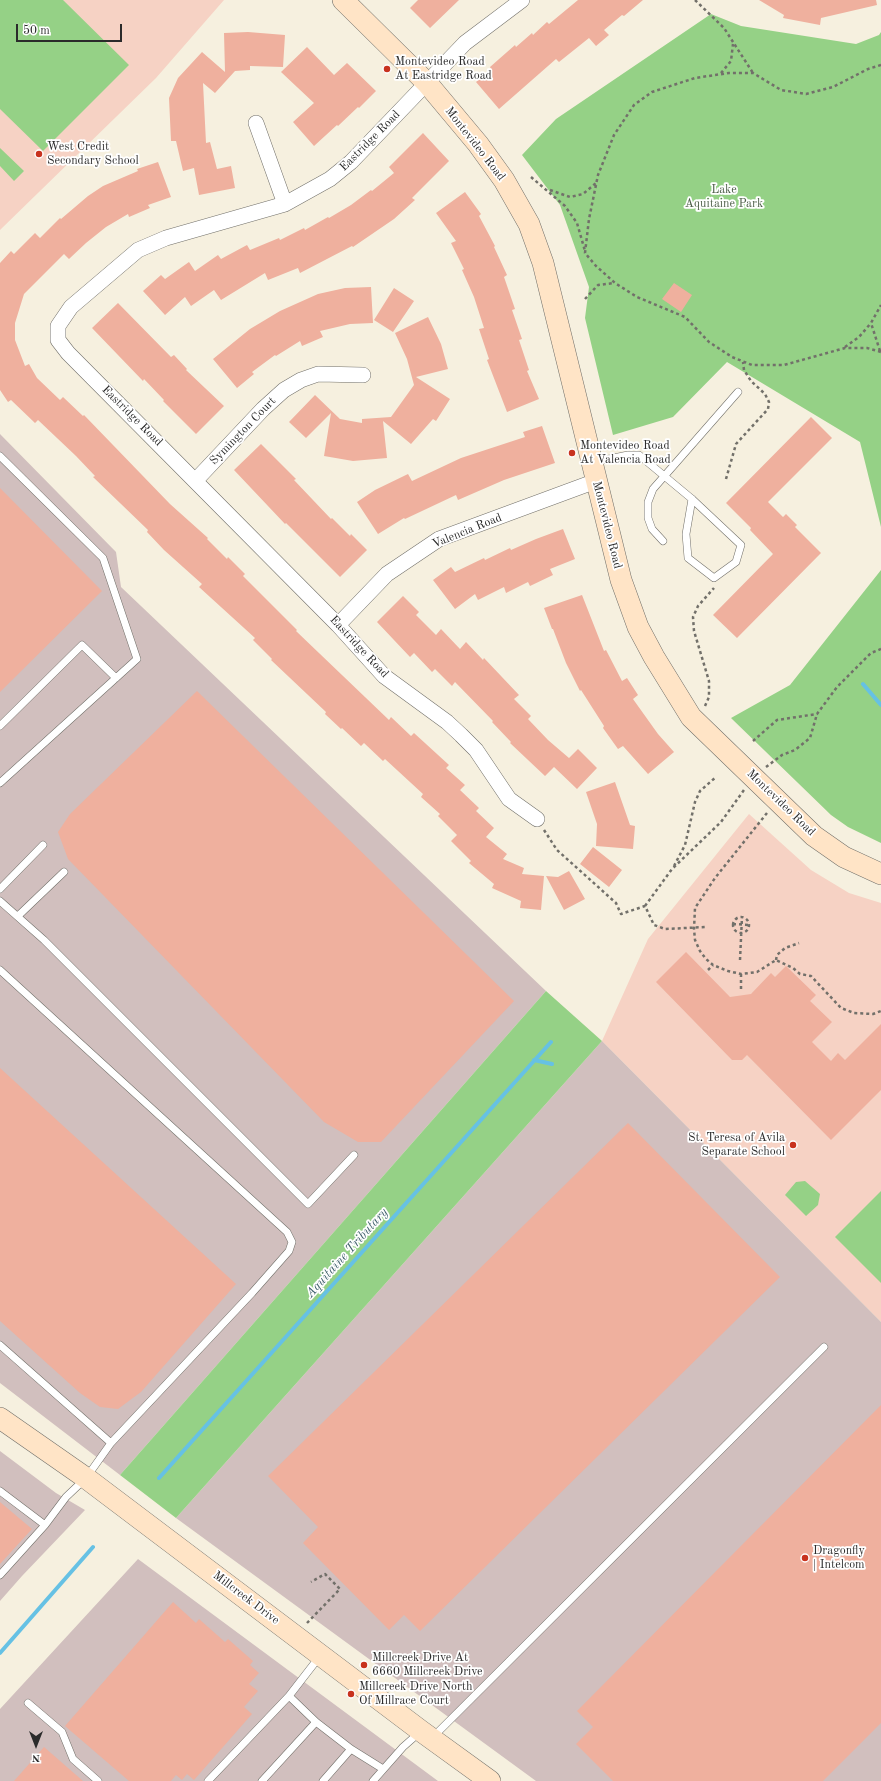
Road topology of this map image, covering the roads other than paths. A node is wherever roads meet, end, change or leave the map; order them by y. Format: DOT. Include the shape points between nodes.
graph roads {
  1 [pos="343,0"];
  2 [pos="522,0"];
  3 [pos="427,83"];
  4 [pos="256,123"];
  5 [pos="285,204"];
  6 [pos="363,375"];
  7 [pos="738,392"];
  8 [pos="0,456"];
  9 [pos="594,472"];
  10 [pos="663,476"];
  11 [pos="196,480"];
  12 [pos="692,499"];
  13 [pos="663,540"];
  14 [pos="338,625"];
  15 [pos="116,678"];
  16 [pos="0,726"];
  17 [pos="0,783"];
  18 [pos="537,819"];
  19 [pos="43,845"];
  20 [pos="64,872"];
  21 [pos="881,874"];
  22 [pos="0,889"];
  23 [pos="0,901"];
  24 [pos="18,915"];
  25 [pos="0,970"];
  26 [pos="354,1155"];
  27 [pos="0,1344"];
  28 [pos="824,1347"];
  29 [pos="0,1418"];
  30 [pos="111,1443"];
  31 [pos="86,1478"];
  32 [pos="0,1491"];
  33 [pos="45,1525"];
  34 [pos="0,1575"];
  35 [pos="321,1654"];
  36 [pos="289,1696"];
  37 [pos="28,1703"];
  38 [pos="316,1722"];
  39 [pos="426,1735"];
  40 [pos="351,1749"];
  41 [pos="383,1769"];
  42 [pos="98,1781"];
  43 [pos="208,1781"];
  44 [pos="262,1781"];
  45 [pos="323,1781"];
  46 [pos="373,1781"];
  47 [pos="490,1781"];
  1 -- 3 [label="street, Montevideo Road"];
  2 -- 3 [label="street, Eastridge Road" via="465,43"];
  3 -- 5 [label="street, Eastridge Road" via="351,162 330,179"];
  3 -- 9 [label="street, Montevideo Road" via="478,144 504,180 529,224 543,263"];
  4 -- 5 [label="street"];
  5 -- 11 [label="street, Eastridge Road" via="166,238 138,250 71,306 58,326 58,340 68,353"];
  6 -- 11 [label="street, Symington Court" via="318,374 284,390"];
  7 -- 10 [label="lane"];
  8 -- 15 [label="lane" via="103,558 137,659"];
  9 -- 10 [label="lane" via="628,455 639,455"];
  9 -- 14 [label="street, Valencia Road" via="439,539 388,574"];
  9 -- 21 [label="street, Montevideo Road" via="621,580 638,627 691,717 814,836 844,857"];
  10 -- 12 [label="lane"];
  10 -- 13 [label="lane" via="653,489 648,502 648,518 652,529"];
  11 -- 14 [label="street, Eastridge Road"];
  12 -- 12 [label="lane" via="741,546 736,562 714,578 688,558 686,534"];
  14 -- 18 [label="street, Eastridge Road" via="384,676 462,735 476,750 509,799"];
  15 -- 16 [label="lane" via="82,645"];
  15 -- 17 [label="lane"];
  19 -- 22 [label="lane"];
  20 -- 24 [label="lane"];
  23 -- 24 [label="lane"];
  24 -- 26 [label="lane" via="308,1204"];
  25 -- 30 [label="lane" via="288,1232 292,1242 289,1250 252,1293"];
  27 -- 30 [label="lane"];
  28 -- 39 [label="lane"];
  29 -- 31 [label="street, Millcreek Drive"];
  30 -- 31 [label="lane"];
  31 -- 33 [label="lane" via="66,1496"];
  31 -- 35 [label="street, Millcreek Drive"];
  32 -- 33 [label="lane"];
  33 -- 34 [label="lane"];
  35 -- 36 [label="lane"];
  35 -- 39 [label="street, Millcreek Drive"];
  36 -- 38 [label="lane"];
  36 -- 43 [label="lane"];
  37 -- 42 [label="lane" via="62,1732 73,1759"];
  38 -- 40 [label="lane"];
  38 -- 44 [label="lane"];
  39 -- 41 [label="lane" via="403,1747"];
  39 -- 47 [label="street, Millcreek Drive"];
  40 -- 41 [label="lane"];
  40 -- 45 [label="lane"];
  41 -- 46 [label="lane"];
}
